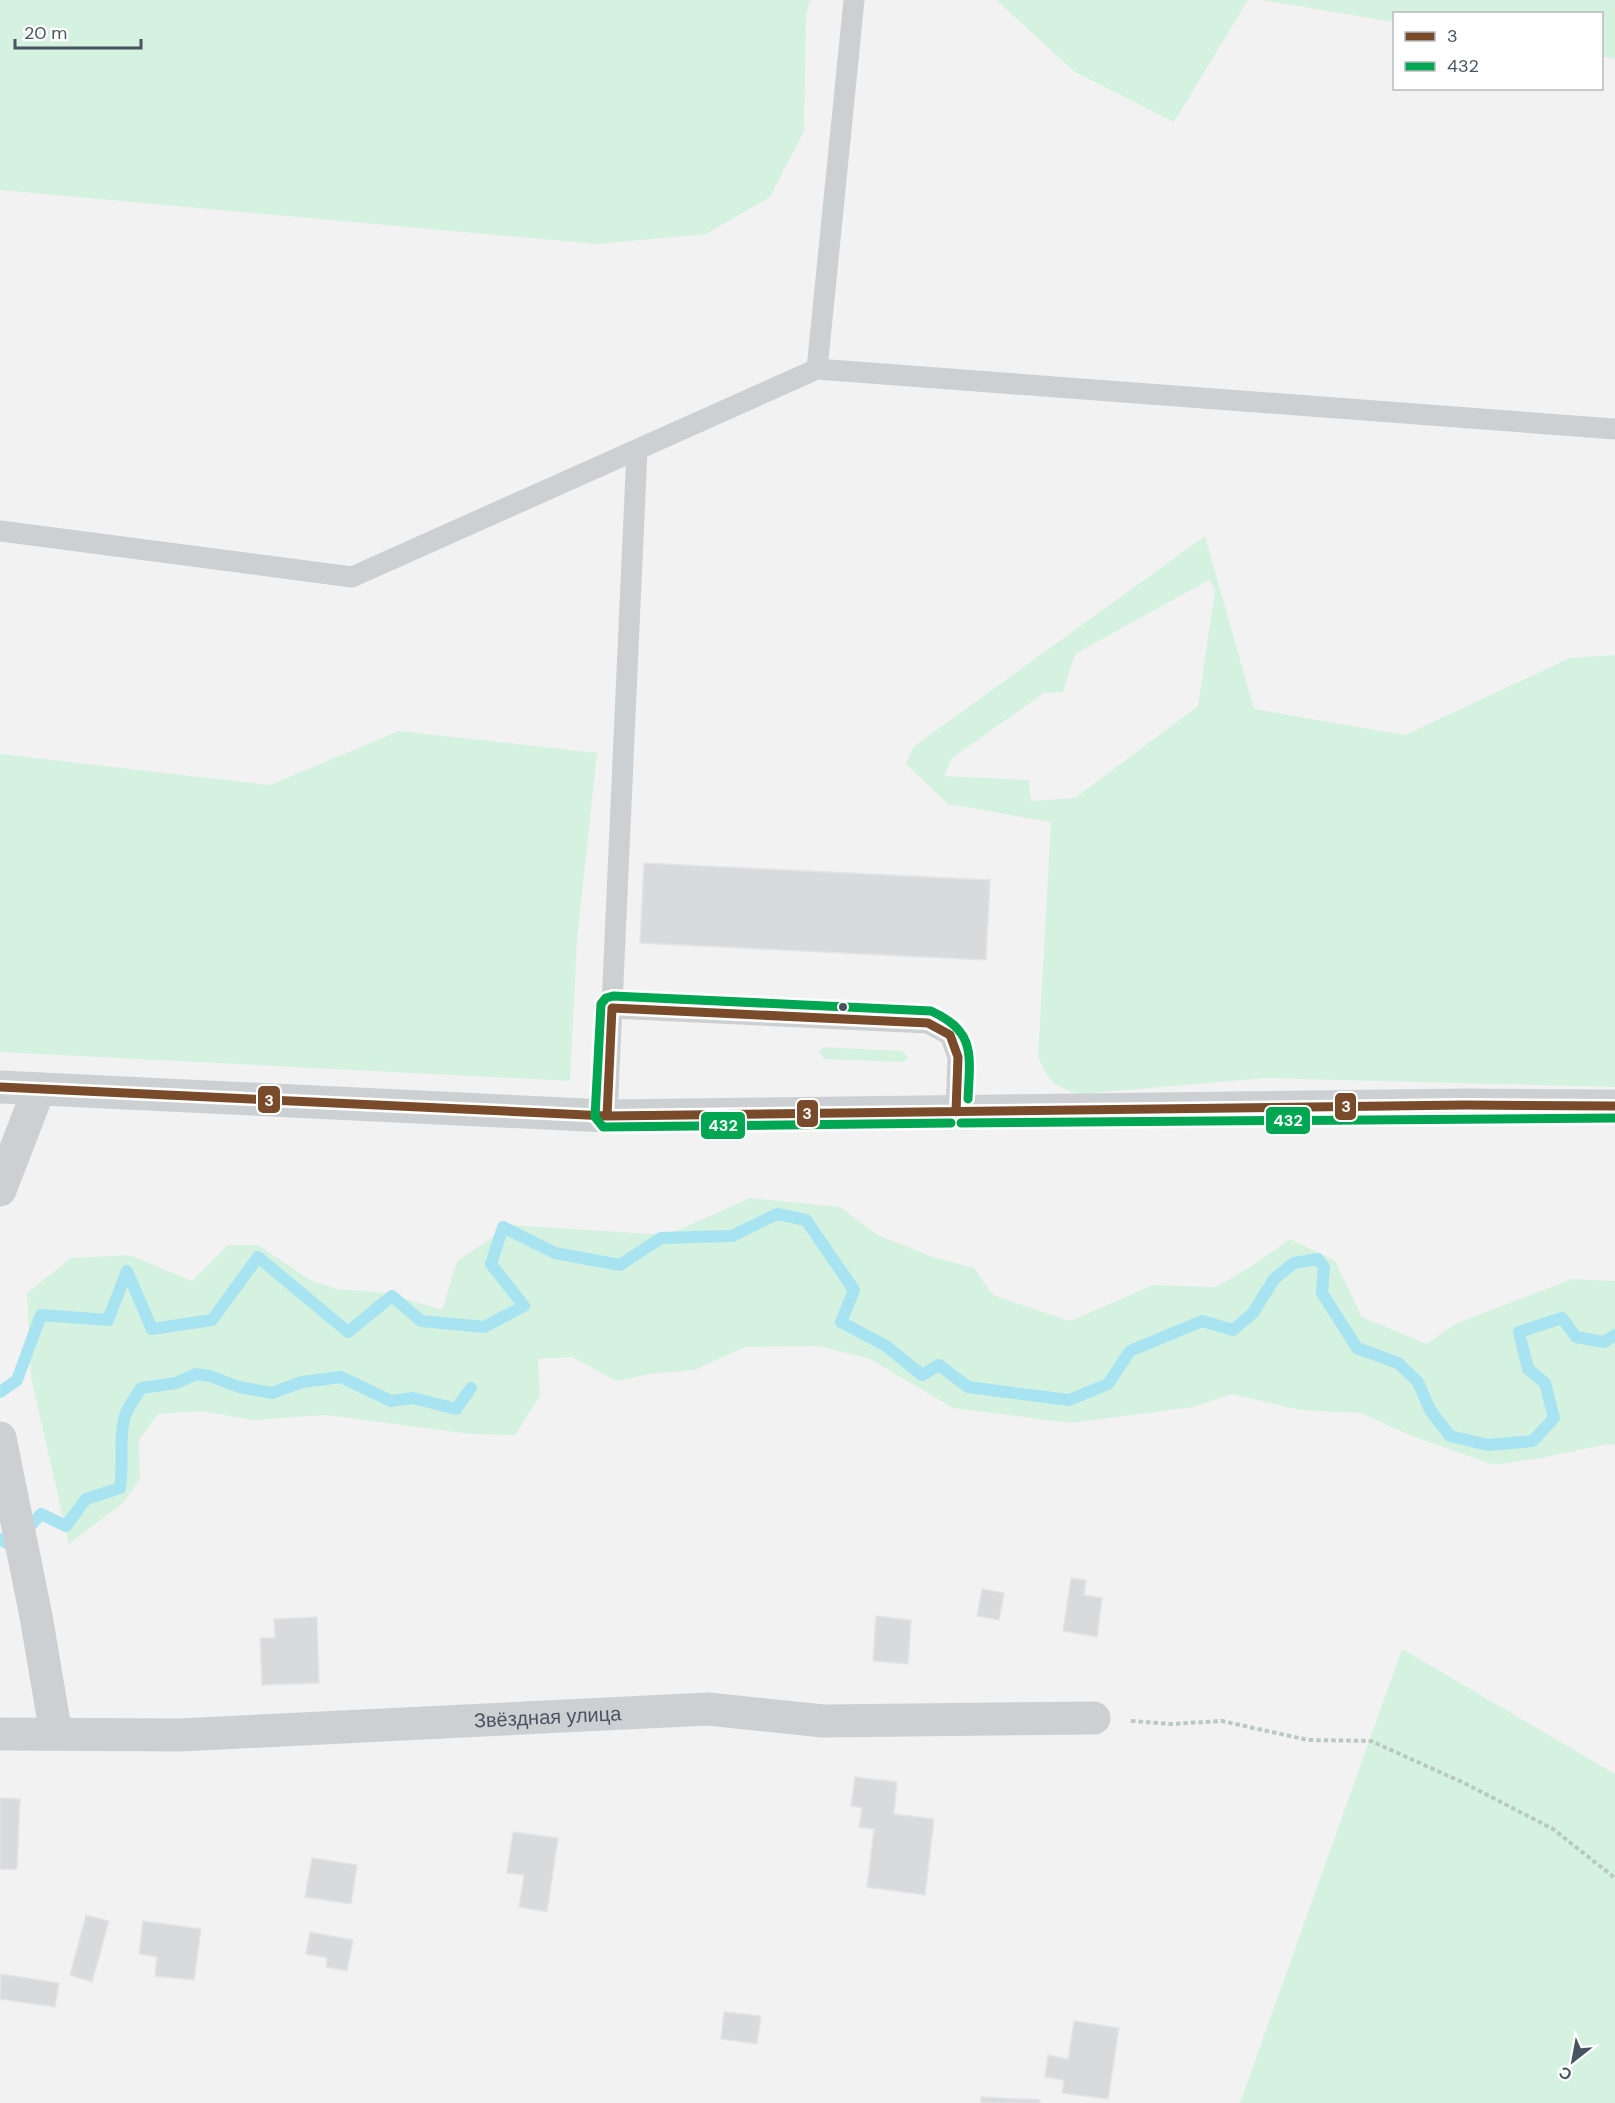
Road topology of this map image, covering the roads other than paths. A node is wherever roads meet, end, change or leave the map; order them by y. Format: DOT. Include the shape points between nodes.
graph roads {
  1 [pos="854,0"];
  2 [pos="817,369"];
  3 [pos="1615,429"];
  4 [pos="637,450"];
  5 [pos="0,531"];
  6 [pos="612,1008"];
  7 [pos="0,1087"];
  8 [pos="39,1089"];
  9 [pos="1615,1106"];
  10 [pos="956,1112"];
  11 [pos="607,1116"];
  12 [pos="0,1190"];
  13 [pos="0,1438"];
  14 [pos="1094,1718"];
  15 [pos="0,1734"];
  16 [pos="56,1734"];
  1 -- 2 [label="lane"];
  2 -- 3 [label="lane"];
  2 -- 4 [label="lane"];
  4 -- 5 [label="lane" via="352,577"];
  4 -- 6 [label="lane"];
  6 -- 10 [label="lane" via="928,1023 950,1035 958,1057"];
  6 -- 11 [label="lane"];
  7 -- 8 [label="street"];
  8 -- 11 [label="street"];
  8 -- 12 [label="street"];
  9 -- 10 [label="street"];
  10 -- 11 [label="street"];
  13 -- 16 [label="street"];
  14 -- 16 [label="street, Звёздная улица" via="823,1721 708,1710 180,1736"];
  15 -- 16 [label="street, Звёздная улица"];
}
